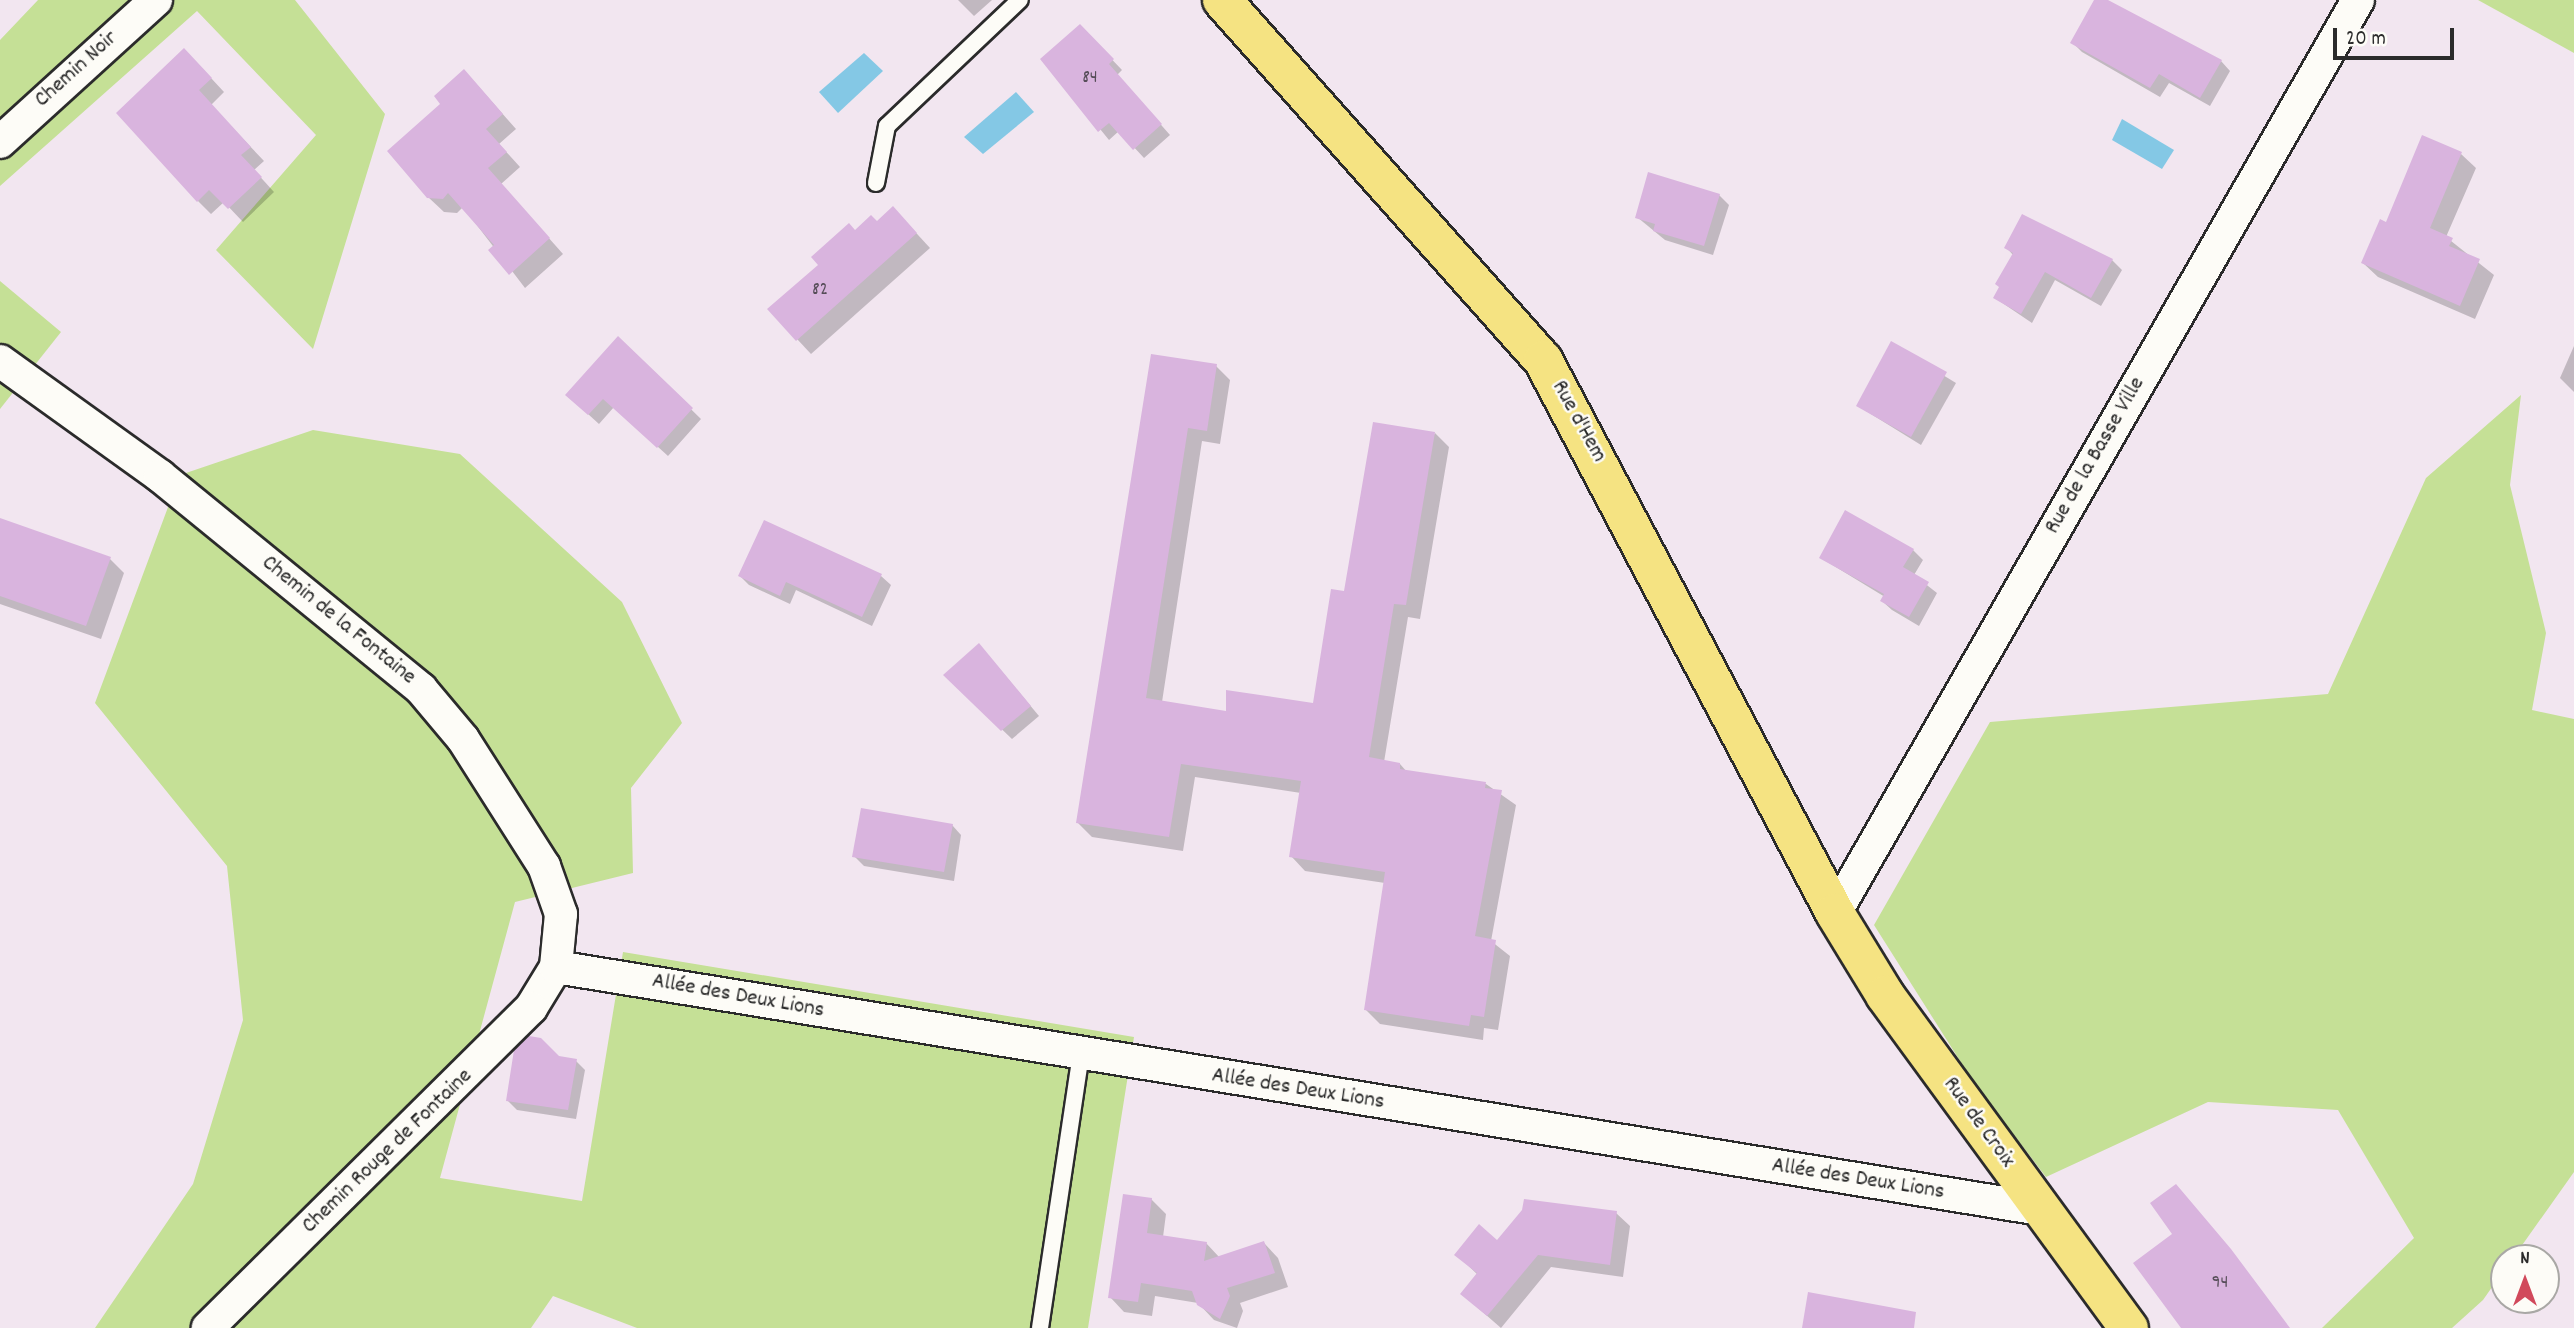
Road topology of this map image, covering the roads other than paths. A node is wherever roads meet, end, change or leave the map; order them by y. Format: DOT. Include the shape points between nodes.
graph roads {
  1 [pos="156,0"];
  2 [pos="1020,0"];
  3 [pos="1222,0"];
  4 [pos="2358,0"];
  5 [pos="0,142"];
  6 [pos="876,183"];
  7 [pos="0,361"];
  8 [pos="1835,913"];
  9 [pos="556,967"];
  10 [pos="1081,1055"];
  11 [pos="2041,1209"];
  12 [pos="208,1328"];
  13 [pos="1040,1328"];
  14 [pos="2129,1328"];
  1 -- 5 [label="street, Chemin Noir"];
  2 -- 6 [label="lane" via="887,126"];
  3 -- 8 [label="main road, Rue d'Hem" via="1543,359"];
  4 -- 8 [label="street, Rue de la Basse Ville"];
  7 -- 9 [label="street, Chemin de la Fontaine" via="160,476 421,689 463,739 544,866 561,914"];
  8 -- 11 [label="main road, Rue de Croix" via="1885,995"];
  9 -- 10 [label="street, Allée des Deux Lions"];
  9 -- 12 [label="street, Chemin Rouge de Fontaine" via="545,990 510,1031"];
  10 -- 11 [label="street, Allée des Deux Lions"];
  10 -- 13 [label="lane"];
  11 -- 14 [label="main road, Rue de Croix"];
}
